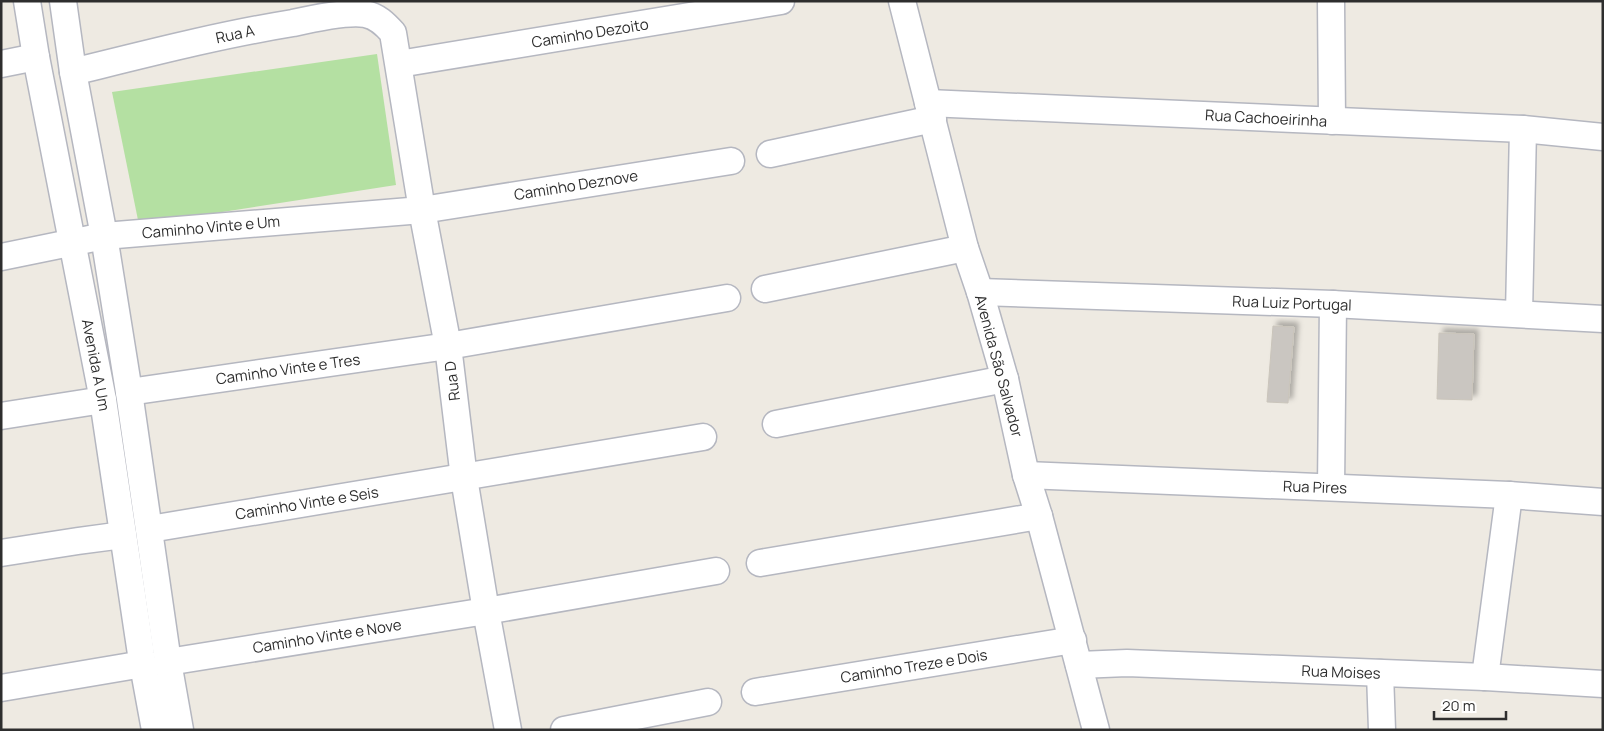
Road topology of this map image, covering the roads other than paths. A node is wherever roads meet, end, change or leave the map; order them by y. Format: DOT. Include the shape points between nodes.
graph roads {
  1 [pos="27,1"];
  2 [pos="63,1"];
  3 [pos="781,1"];
  4 [pos="902,1"];
  5 [pos="1331,1"];
  6 [pos="393,33"];
  7 [pos="36,57"];
  8 [pos="1,64"];
  9 [pos="399,64"];
  10 [pos="73,72"];
  11 [pos="931,111"];
  12 [pos="1332,121"];
  13 [pos="1523,130"];
  14 [pos="1603,136"];
  15 [pos="770,154"];
  16 [pos="730,161"];
  17 [pos="422,210"];
  18 [pos="104,236"];
  19 [pos="72,242"];
  20 [pos="965,248"];
  21 [pos="1,257"];
  22 [pos="765,289"];
  23 [pos="980,292"];
  24 [pos="727,298"];
  25 [pos="1334,304"];
  26 [pos="1519,314"];
  27 [pos="1603,319"];
  28 [pos="448,346"];
  29 [pos="1005,379"];
  30 [pos="129,392"];
  31 [pos="103,400"];
  32 [pos="1,416"];
  33 [pos="776,424"];
  34 [pos="703,437"];
  35 [pos="1026,475"];
  36 [pos="464,478"];
  37 [pos="1331,487"];
  38 [pos="1509,495"];
  39 [pos="1603,502"];
  40 [pos="1039,516"];
  41 [pos="150,529"];
  42 [pos="123,535"];
  43 [pos="1,554"];
  44 [pos="760,563"];
  45 [pos="716,571"];
  46 [pos="486,611"];
  47 [pos="1076,652"];
  48 [pos="155,663"];
  49 [pos="1380,673"];
  50 [pos="1485,677"];
  51 [pos="1603,684"];
  52 [pos="1,688"];
  53 [pos="755,692"];
  54 [pos="708,702"];
  55 [pos="155,730"];
  56 [pos="180,730"];
  57 [pos="508,730"];
  58 [pos="564,730"];
  59 [pos="1096,730"];
  60 [pos="1382,730"];
  1 -- 7 [label="street, Avenida A Um"];
  2 -- 10 [label="street, Avenida A Um"];
  3 -- 9 [label="street, Caminho Dezoito"];
  4 -- 11 [label="street, Avenida São Salvador"];
  5 -- 12 [label="street"];
  6 -- 9 [label="street, Rua D"];
  6 -- 10 [label="street, Rua A" via="385,24 365,14 333,16 186,44"];
  7 -- 8 [label="street"];
  7 -- 19 [label="street, Avenida A Um"];
  9 -- 17 [label="street, Rua D"];
  10 -- 18 [label="street, Avenida A Um"];
  11 -- 12 [label="street, Rua Cachoeirinha"];
  11 -- 15 [label="street"];
  11 -- 20 [label="street, Avenida São Salvador"];
  12 -- 13 [label="street, Rua Cachoeirinha"];
  13 -- 14 [label="street, Rua Cachoeirinha"];
  13 -- 26 [label="street"];
  16 -- 17 [label="street, Caminho Deznove"];
  17 -- 18 [label="street, Caminho Vinte e Um"];
  17 -- 28 [label="street, Rua D"];
  18 -- 19 [label="street, Caminho Vinte e Um"];
  18 -- 30 [label="street, Avenida A Um"];
  19 -- 21 [label="street, Caminho Vinte e Um"];
  19 -- 31 [label="street, Avenida A Um"];
  20 -- 22 [label="street"];
  20 -- 23 [label="street, Avenida São Salvador"];
  23 -- 25 [label="street, Rua Luiz Portugal"];
  23 -- 29 [label="street, Avenida São Salvador"];
  24 -- 28 [label="street, Caminho Vinte e Tres"];
  25 -- 26 [label="street, Rua Luiz Portugal"];
  25 -- 37 [label="street"];
  26 -- 27 [label="street, Rua Luiz Portugal"];
  28 -- 30 [label="street, Caminho Vinte e Tres"];
  28 -- 36 [label="street, Rua D"];
  29 -- 33 [label="street"];
  29 -- 35 [label="street, Avenida São Salvador"];
  30 -- 41 [label="street, Avenida A Um"];
  31 -- 32 [label="street"];
  31 -- 42 [label="street, Avenida A Um"];
  34 -- 36 [label="street, Caminho Vinte e Seis"];
  35 -- 37 [label="street, Rua Pires"];
  35 -- 40 [label="street, Avenida São Salvador"];
  36 -- 41 [label="street, Caminho Vinte e Seis"];
  36 -- 46 [label="street, Rua D"];
  37 -- 38 [label="street, Rua Pires"];
  38 -- 39 [label="street, Rua Pires"];
  38 -- 50 [label="street"];
  40 -- 44 [label="street"];
  40 -- 47 [label="street, Avenida São Salvador"];
  41 -- 48 [label="street, Avenida A Um"];
  42 -- 43 [label="street"];
  42 -- 48 [label="street, Avenida A Um"];
  45 -- 46 [label="street, Caminho Vinte e Nove"];
  46 -- 48 [label="street, Caminho Vinte e Nove"];
  46 -- 57 [label="street, Rua D"];
  47 -- 49 [label="street, Rua Moises" via="1127,662"];
  47 -- 53 [label="street, Caminho Treze e Dois"];
  47 -- 59 [label="street, Avenida São Salvador"];
  48 -- 52 [label="street, Caminho Vinte e Nove"];
  48 -- 55 [label="street, Avenida A Um"];
  48 -- 56 [label="street, Avenida A Um"];
  49 -- 50 [label="street, Rua Moises"];
  49 -- 60 [label="street"];
  50 -- 51 [label="street, Rua Moises"];
  54 -- 58 [label="street"];
}
